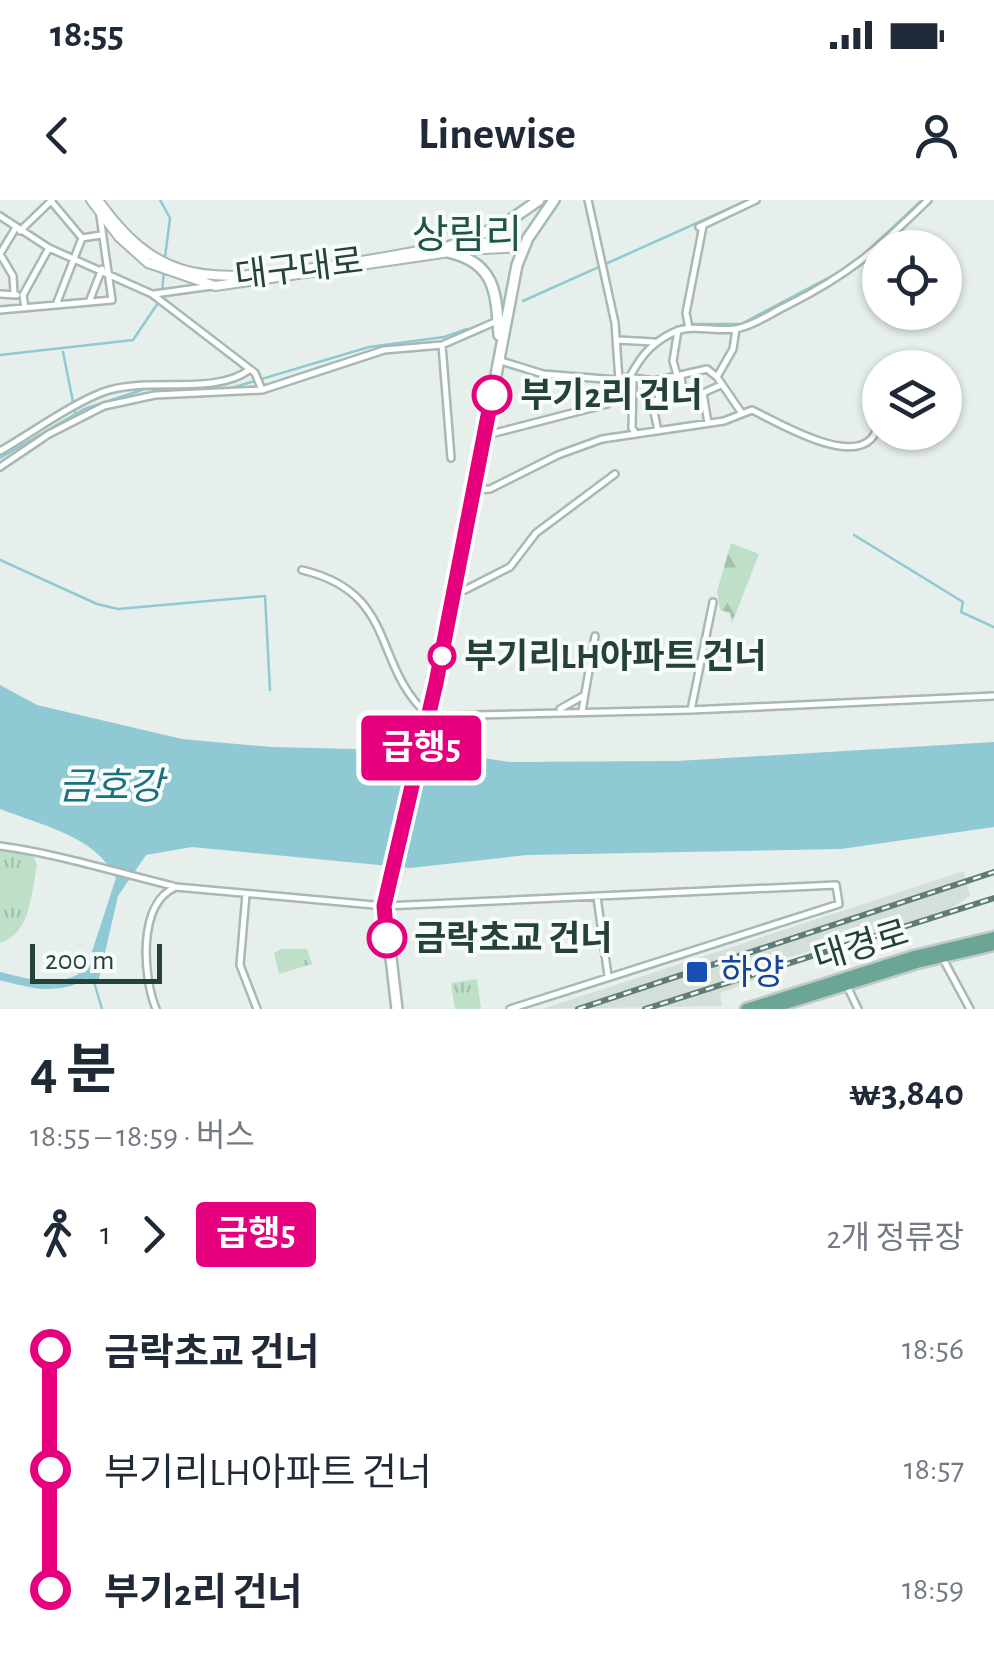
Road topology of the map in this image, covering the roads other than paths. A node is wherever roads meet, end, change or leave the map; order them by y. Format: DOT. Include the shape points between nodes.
graph roads {
  1 [pos="52,200"];
  2 [pos="539,200"];
  3 [pos="554,200"];
  4 [pos="588,200"];
  5 [pos="756,200"];
  6 [pos="928,200"];
  7 [pos="98,206"];
  8 [pos="0,216"];
  9 [pos="18,230"];
  10 [pos="101,234"];
  11 [pos="82,238"];
  12 [pos="524,247"];
  13 [pos="49,248"];
  14 [pos="451,249"];
  15 [pos="73,258"];
  16 [pos="1,259"];
  17 [pos="162,267"];
  18 [pos="105,270"];
  19 [pos="215,286"];
  20 [pos="0,294"];
  21 [pos="14,294"];
  22 [pos="152,294"];
  23 [pos="23,295"];
  24 [pos="90,302"];
  25 [pos="56,305"];
  26 [pos="25,308"];
  27 [pos="0,310"];
  28 [pos="503,317"];
  29 [pos="689,328"];
  30 [pos="736,329"];
  31 [pos="678,330"];
  32 [pos="618,340"];
  33 [pos="655,343"];
  34 [pos="442,345"];
  35 [pos="498,360"];
  36 [pos="249,370"];
  37 [pos="679,376"];
  38 [pos="717,377"];
  39 [pos="626,379"];
  40 [pos="654,381"];
  41 [pos="721,384"];
  42 [pos="260,385"];
  43 [pos="683,392"];
  44 [pos="741,412"];
  45 [pos="708,423"];
  46 [pos="658,431"];
  47 [pos="636,434"];
  48 [pos="485,436"];
  49 [pos="862,443"];
  50 [pos="0,451"];
  51 [pos="451,458"];
  52 [pos="0,467"];
  53 [pos="615,474"];
  54 [pos="475,490"];
  55 [pos="302,570"];
  56 [pos="456,586"];
  57 [pos="713,602"];
  58 [pos="595,636"];
  59 [pos="583,696"];
  60 [pos="994,696"];
  61 [pos="582,710"];
  62 [pos="691,710"];
  63 [pos="554,712"];
  64 [pos="429,716"];
  65 [pos="0,846"];
  66 [pos="176,887"];
  67 [pos="246,894"];
  68 [pos="598,897"];
  69 [pos="386,901"];
  70 [pos="993,946"];
  71 [pos="942,957"];
  72 [pos="608,976"];
  73 [pos="847,986"];
  74 [pos="786,1007"];
  75 [pos="156,1009"];
  76 [pos="256,1009"];
  77 [pos="397,1009"];
  78 [pos="510,1009"];
  79 [pos="746,1009"];
  80 [pos="768,1009"];
  81 [pos="858,1009"];
  82 [pos="970,1009"];
  1 -- 9 [label="street"];
  1 -- 11 [label="street"];
  2 -- 14 [label="main road"];
  3 -- 12 [label="main road"];
  4 -- 32 [label="street"];
  5 -- 29 [label="street" via="701,226"];
  6 -- 30 [label="street" via="856,268"];
  7 -- 10 [label="street"];
  7 -- 17 [label="street, 대구대로" via="128,247"];
  8 -- 9 [label="street"];
  9 -- 13 [label="street"];
  9 -- 16 [label="street"];
  10 -- 11 [label="street"];
  10 -- 18 [label="street"];
  11 -- 15 [label="street"];
  12 -- 14 [label="street, 대구대로" via="488,242"];
  12 -- 28 [label="main road"];
  13 -- 15 [label="street"];
  13 -- 23 [label="street"];
  14 -- 17 [label="street, 대구대로" via="226,279"];
  14 -- 19 [label="street, 대구대로"];
  14 -- 28 [label="main road" via="477,262 492,280"];
  15 -- 18 [label="street"];
  15 -- 25 [label="street"];
  16 -- 21 [label="street" via="14,276"];
  17 -- 19 [label="street, 대구대로"];
  18 -- 22 [label="street"];
  18 -- 24 [label="street"];
  18 -- 24 [label="street" via="112,300"];
  19 -- 22 [label="street"];
  20 -- 21 [label="street"];
  21 -- 23 [label="street"];
  22 -- 36 [label="street"];
  23 -- 26 [label="street"];
  24 -- 25 [label="street"];
  25 -- 26 [label="street"];
  26 -- 27 [label="street"];
  28 -- 34 [label="street"];
  28 -- 35 [label="main road"];
  29 -- 30 [label="street"];
  29 -- 31 [label="street"];
  30 -- 38 [label="street"];
  31 -- 33 [label="street"];
  31 -- 37 [label="street" via="673,362"];
  32 -- 33 [label="street"];
  32 -- 39 [label="street"];
  33 -- 39 [label="street"];
  34 -- 42 [label="street" via="384,350"];
  34 -- 51 [label="street"];
  35 -- 39 [label="street" via="542,374"];
  35 -- 48 [label="main road"];
  36 -- 42 [label="street"];
  36 -- 50 [label="street" via="221,383 160,382 102,393"];
  37 -- 38 [label="street" via="707,369"];
  37 -- 40 [label="street"];
  37 -- 43 [label="street"];
  38 -- 41 [label="street"];
  39 -- 40 [label="street"];
  39 -- 47 [label="street"];
  39 -- 48 [label="street" via="607,404"];
  40 -- 46 [label="street"];
  41 -- 44 [label="street"];
  41 -- 45 [label="street" via="702,393 698,404"];
  42 -- 52 [label="street" via="104,406"];
  44 -- 45 [label="street"];
  44 -- 49 [label="street" via="752,410 814,441"];
  45 -- 46 [label="street"];
  46 -- 47 [label="street"];
  47 -- 54 [label="street" via="593,442"];
  48 -- 54 [label="main road"];
  53 -- 56 [label="street" via="555,516 510,567 465,590"];
  54 -- 56 [label="main road"];
  55 -- 64 [label="street" via="353,592"];
  56 -- 64 [label="main road"];
  57 -- 62 [label="street"];
  58 -- 59 [label="street"];
  59 -- 61 [label="street"];
  59 -- 63 [label="street"];
  60 -- 62 [label="street"];
  61 -- 62 [label="street"];
  61 -- 63 [label="street"];
  63 -- 64 [label="street"];
  64 -- 69 [label="main road"];
  65 -- 66 [label="street" via="53,853"];
  66 -- 67 [label="street"];
  66 -- 75 [label="street" via="154,907 146,975"];
  67 -- 69 [label="street"];
  67 -- 76 [label="street" via="240,965"];
  68 -- 69 [label="street"];
  68 -- 72 [label="street"];
  68 -- 72 [label="street" via="836,884 838,904"];
  69 -- 77 [label="main road"];
  70 -- 71 [label="main road, 대경로"];
  70 -- 79 [label="main road, 대경로" via="914,956"];
  71 -- 73 [label="main road, 대경로"];
  71 -- 82 [label="street"];
  72 -- 78 [label="street"];
  73 -- 74 [label="main road, 대경로"];
  73 -- 81 [label="street"];
  74 -- 80 [label="main road, 대경로"];
}
